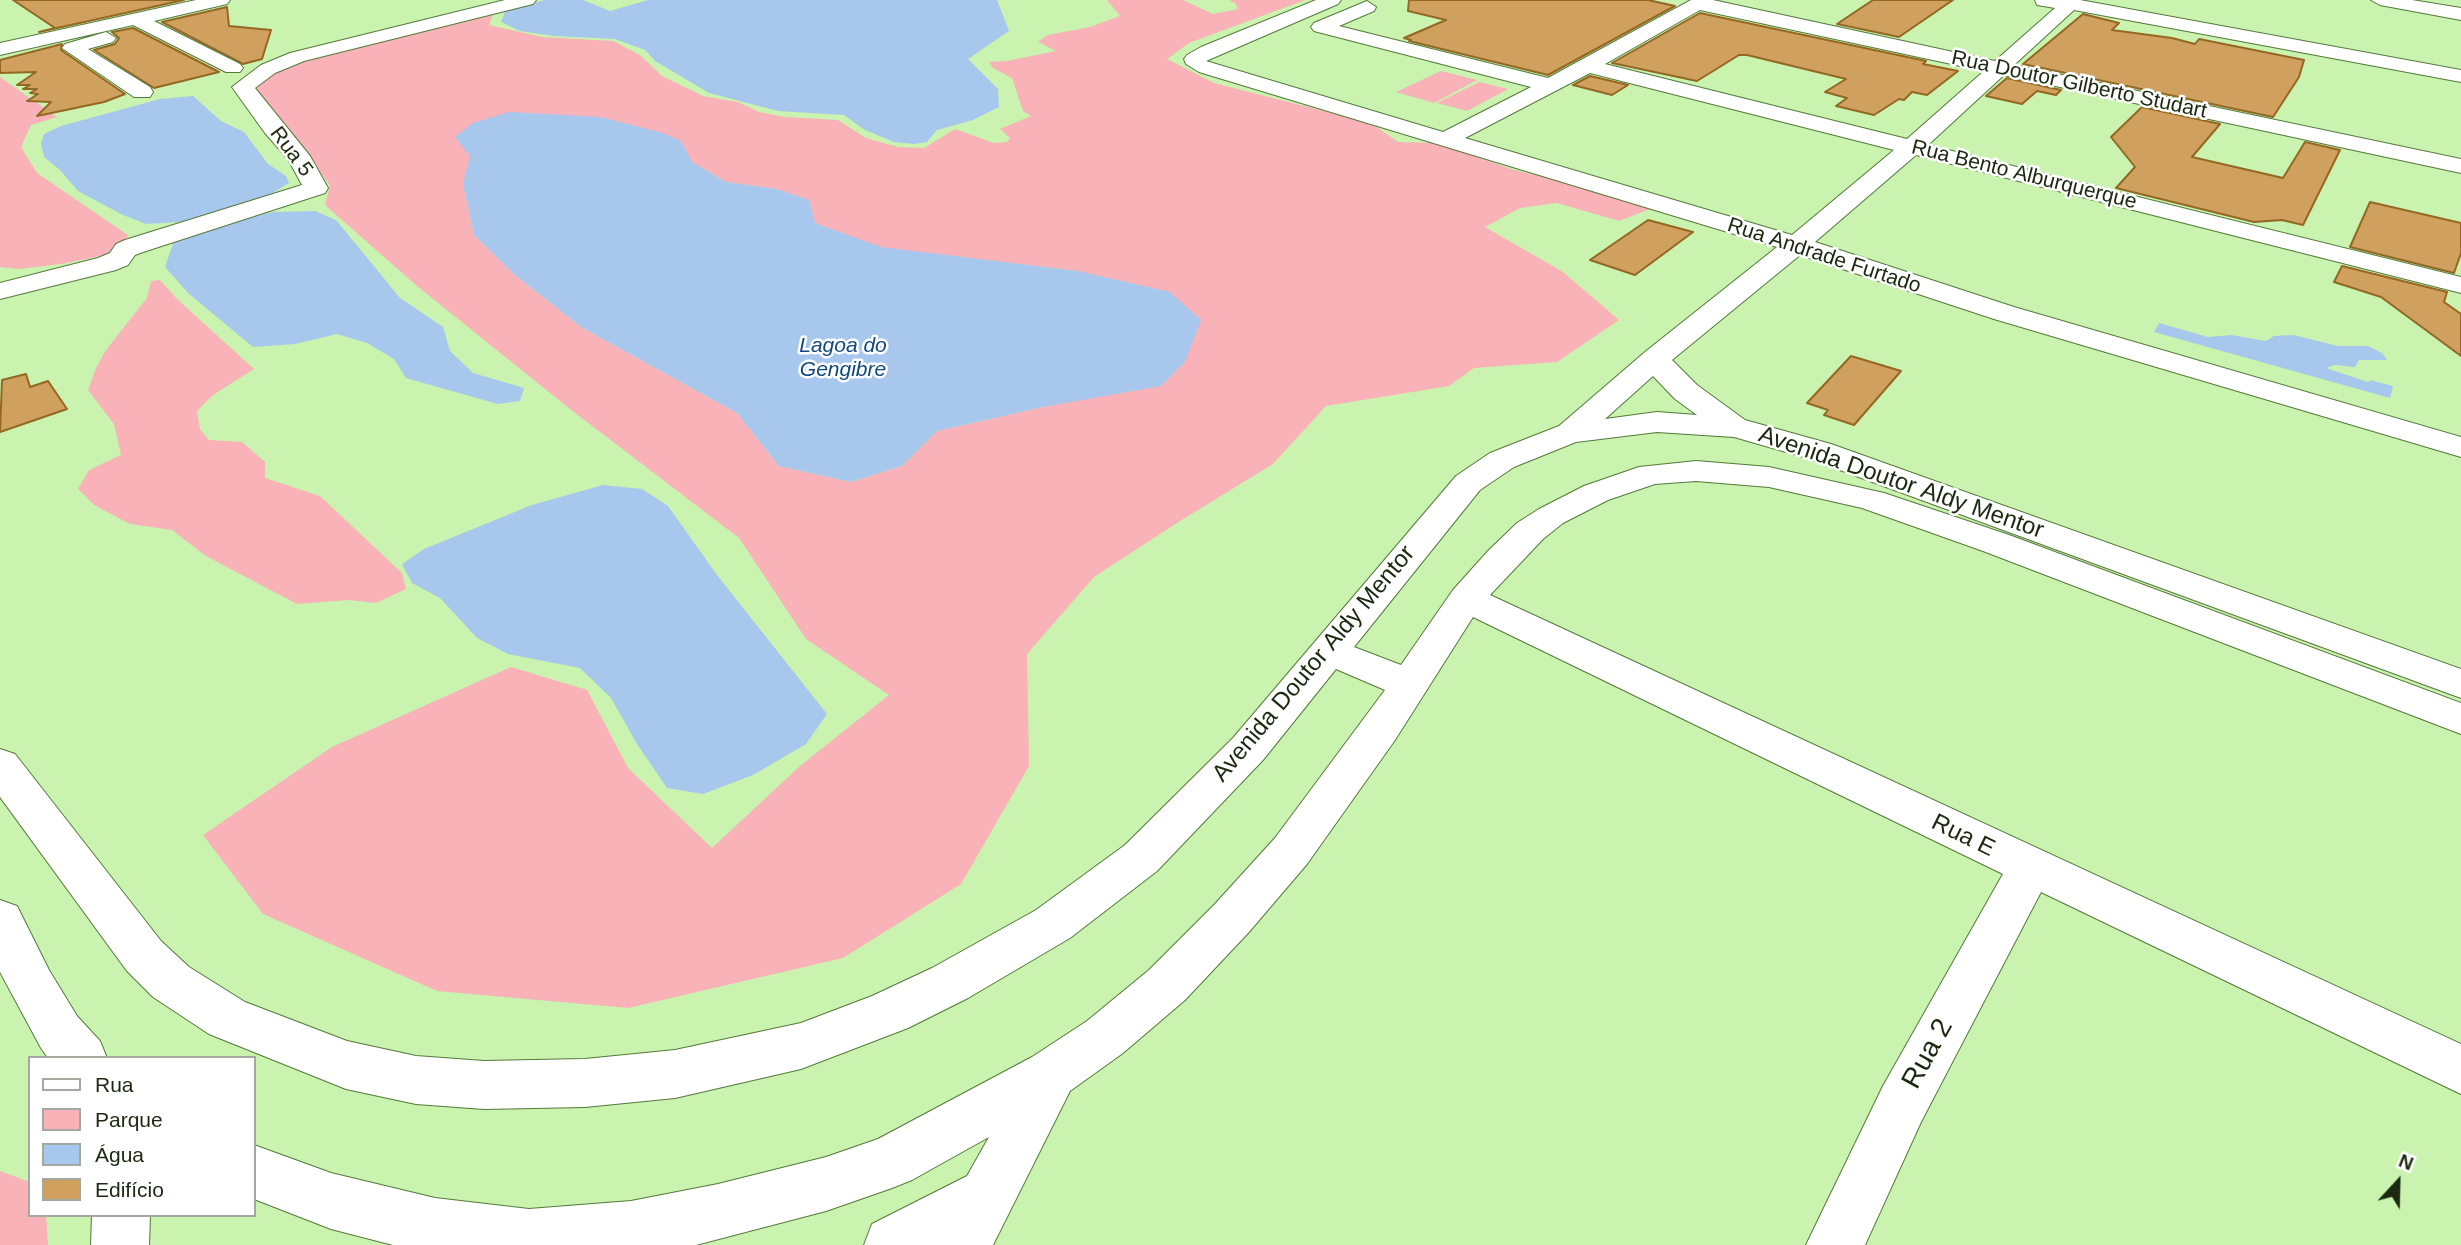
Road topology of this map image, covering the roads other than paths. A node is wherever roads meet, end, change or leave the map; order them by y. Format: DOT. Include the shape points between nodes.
graph roads {
  1 [pos="221,0"];
  2 [pos="527,0"];
  3 [pos="1332,0"];
  4 [pos="2037,0"];
  5 [pos="2380,0"];
  6 [pos="2424,0"];
  7 [pos="1701,2"];
  8 [pos="2069,5"];
  9 [pos="2461,6"];
  10 [pos="1367,7"];
  11 [pos="2461,14"];
  12 [pos="144,23"];
  13 [pos="1403,30"];
  14 [pos="1377,41"];
  15 [pos="0,49"];
  16 [pos="1587,66"];
  17 [pos="233,68"];
  18 [pos="2000,68"];
  19 [pos="2461,76"];
  20 [pos="1550,85"];
  21 [pos="142,92"];
  22 [pos="1371,92"];
  23 [pos="1340,108"];
  24 [pos="1446,139"];
  25 [pos="1912,147"];
  26 [pos="2461,166"];
  27 [pos="1796,245"];
  28 [pos="2461,285"];
  29 [pos="0,291"];
  30 [pos="1656,358"];
  31 [pos="1734,427"];
  32 [pos="1570,433"];
  33 [pos="2461,447"];
  34 [pos="1466,599"];
  35 [pos="1328,651"];
  36 [pos="1409,684"];
  37 [pos="2461,684"];
  38 [pos="2461,719"];
  39 [pos="0,765"];
  40 [pos="2030,868"];
  41 [pos="0,920"];
  42 [pos="79,1056"];
  43 [pos="2461,1070"];
  44 [pos="1051,1074"];
  45 [pos="256,1173"];
  46 [pos="121,1217"];
  47 [pos="973,1221"];
  48 [pos="120,1245"];
  49 [pos="893,1245"];
  50 [pos="1835,1245"];
  1 -- 12 [label="street"];
  2 -- 29 [label="street, Rua 5" via="268,69 243,87 299,156 316,188 142,243 107,264"];
  3 -- 23 [label="street, Rua Andrade Furtado" via="1194,59 1201,66"];
  4 -- 8 [label="street"];
  5 -- 11 [label="street"];
  6 -- 9 [label="street"];
  7 -- 16 [label="street"];
  7 -- 18 [label="street, Rua Doutor Gilberto Studart"];
  8 -- 18 [label="street"];
  8 -- 19 [label="street"];
  10 -- 14 [label="street" via="1321,27"];
  12 -- 15 [label="street"];
  12 -- 17 [label="street"];
  12 -- 21 [label="street" via="72,48"];
  13 -- 14 [label="street"];
  14 -- 20 [label="street"];
  16 -- 20 [label="street"];
  16 -- 25 [label="street, Rua Bento Alburquerque"];
  18 -- 25 [label="street"];
  18 -- 26 [label="street, Rua Doutor Gilberto Studart"];
  20 -- 24 [label="street"];
  22 -- 23 [label="street"];
  23 -- 24 [label="street, Rua Andrade Furtado"];
  24 -- 27 [label="street, Rua Andrade Furtado"];
  25 -- 27 [label="street"];
  25 -- 28 [label="street, Rua Bento Alburquerque"];
  27 -- 30 [label="street"];
  27 -- 33 [label="street, Rua Andrade Furtado" via="2017,317"];
  30 -- 31 [label="street" via="1686,392"];
  30 -- 32 [label="street"];
  31 -- 32 [label="street, Avenida Doutor Aldy Mentor" via="1657,422"];
  31 -- 37 [label="street, Avenida Doutor Aldy Mentor" via="1819,451"];
  32 -- 35 [label="street, Avenida Doutor Aldy Mentor" via="1502,460 1468,483"];
  34 -- 36 [label="street, Avenida Doutor Aldy Mentor"];
  34 -- 38 [label="street, Avenida Doutor Aldy Mentor" via="1530,531 1551,516 1627,480 1696,471 1769,477 1872,500 1996,543"];
  34 -- 40 [label="street, Rua E"];
  35 -- 36 [label="street"];
  35 -- 39 [label="street, Avenida Doutor Aldy Mentor" via="1248,749 1141,858 1042,930 939,989 801,1046 675,1074 585,1083 484,1085 416,1080 346,1065 228,1018 171,982 144,956"];
  36 -- 44 [label="street, Avenida Doutor Aldy Mentor" via="1291,851 1232,918 1167,985 1105,1037"];
  40 -- 43 [label="street, Rua E"];
  40 -- 50 [label="street, Rua 2" via="1902,1104"];
  41 -- 42 [label="street" via="31,985"];
  44 -- 45 [label="street, Avenida Doutor Aldy Mentor" via="892,1161 826,1184 631,1230 529,1238 447,1229 331,1201"];
  44 -- 47 [label="street"];
  46 -- 48 [label="street"];
  47 -- 49 [label="street"];
}
